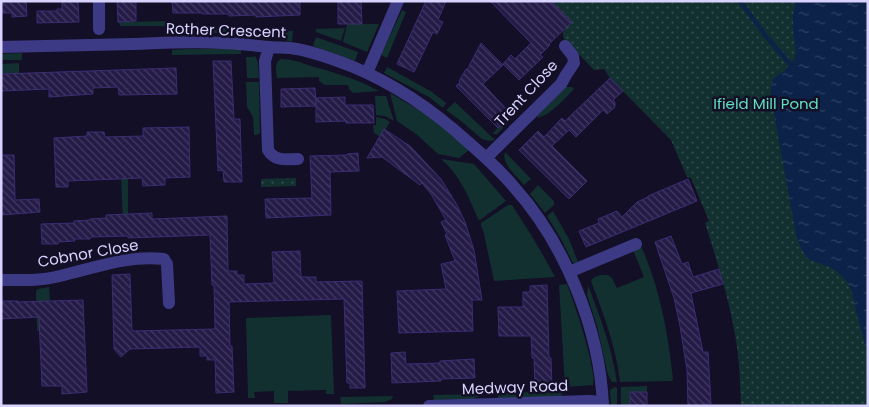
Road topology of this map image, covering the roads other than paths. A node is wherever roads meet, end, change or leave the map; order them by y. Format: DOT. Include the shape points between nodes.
graph roads {
  1 [pos="99,1"];
  2 [pos="398,1"];
  3 [pos="99,28"];
  4 [pos="564,46"];
  5 [pos="1,47"];
  6 [pos="269,47"];
  7 [pos="367,73"];
  8 [pos="486,158"];
  9 [pos="298,159"];
  10 [pos="636,244"];
  11 [pos="569,272"];
  12 [pos="1,280"];
  13 [pos="169,304"];
  14 [pos="603,404"];
  15 [pos="429,406"];
  1 -- 3 [label="street"];
  2 -- 7 [label="street"];
  4 -- 8 [label="street, Trent Close" via="573,56 574,63 561,84"];
  5 -- 6 [label="street, Rother Crescent" via="200,42"];
  6 -- 7 [label="street, Rother Crescent" via="301,50"];
  6 -- 9 [label="street" via="265,61 268,150 276,158"];
  7 -- 8 [label="street, Rother Crescent" via="432,111"];
  8 -- 11 [label="street, Rother Crescent" via="527,202"];
  10 -- 11 [label="street"];
  11 -- 14 [label="street, Rother Crescent" via="591,331"];
  12 -- 13 [label="street, Cobnor Close" via="58,277 117,261 164,259"];
  14 -- 15 [label="street, Medway Road" via="589,401"];
}
